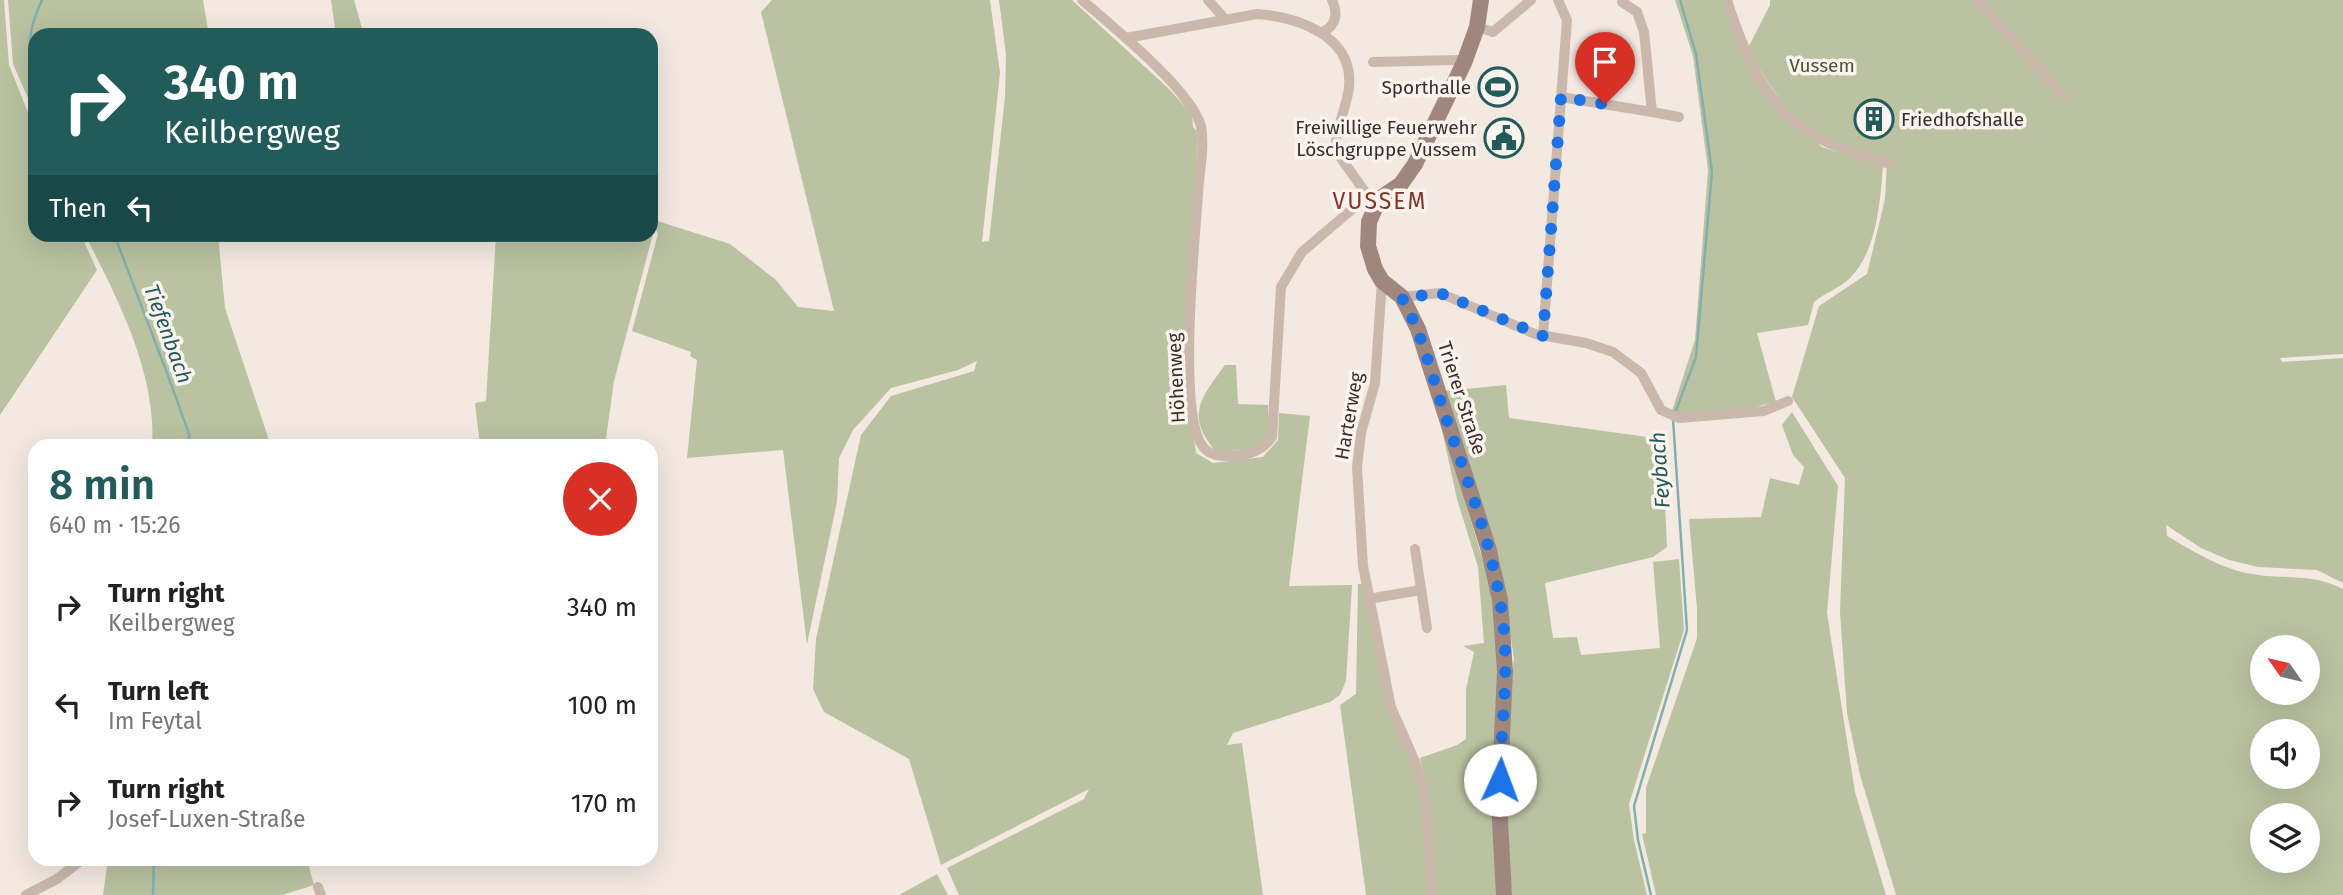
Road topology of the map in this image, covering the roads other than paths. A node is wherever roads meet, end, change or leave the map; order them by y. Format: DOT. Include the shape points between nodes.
graph roads {
  1 [pos="1082,0"];
  2 [pos="1208,0"];
  3 [pos="1332,0"];
  4 [pos="1481,0"];
  5 [pos="1531,0"];
  6 [pos="1558,0"];
  7 [pos="1727,0"];
  8 [pos="1977,0"];
  9 [pos="1622,2"];
  10 [pos="1224,18"];
  11 [pos="1477,27"];
  12 [pos="1323,32"];
  13 [pos="1126,38"];
  14 [pos="1373,62"];
  15 [pos="1464,63"];
  16 [pos="2064,96"];
  17 [pos="1561,97"];
  18 [pos="1652,112"];
  19 [pos="1679,117"];
  20 [pos="1889,164"];
  21 [pos="1372,204"];
  22 [pos="1382,281"];
  23 [pos="1402,298"];
  24 [pos="1543,336"];
  25 [pos="1788,401"];
  26 [pos="1415,549"];
  27 [pos="1421,590"];
  28 [pos="1368,599"];
  29 [pos="1427,628"];
  30 [pos="74,866"];
  31 [pos="26,895"];
  32 [pos="1431,895"];
  33 [pos="1504,895"];
  1 -- 13 [label="street, Höhenweg"];
  2 -- 10 [label="street"];
  3 -- 12 [label="street" via="1333,26"];
  4 -- 11 [label="main road"];
  5 -- 11 [label="street" via="1493,32"];
  6 -- 17 [label="street" via="1567,20"];
  7 -- 20 [label="street" via="1750,62 1790,117 1837,147"];
  8 -- 16 [label="street"];
  9 -- 18 [label="street" via="1637,12 1644,32"];
  10 -- 12 [label="street" via="1279,16"];
  10 -- 13 [label="street"];
  11 -- 15 [label="main road"];
  12 -- 21 [label="street" via="1345,56 1349,85 1336,151"];
  13 -- 21 [label="street, Höhenweg" via="1193,106 1202,129 1189,340 1193,413 1205,449 1216,456 1238,456 1262,448 1272,437 1281,287 1302,252 1356,206"];
  14 -- 15 [label="street"];
  15 -- 21 [label="main road" via="1414,167 1401,184"];
  17 -- 18 [label="street"];
  17 -- 24 [label="street"];
  18 -- 19 [label="street"];
  21 -- 22 [label="main road, Trierer Straße" via="1368,246"];
  22 -- 23 [label="main road, Trierer Straße"];
  22 -- 28 [label="street, Harterweg" via="1374,383 1357,467"];
  23 -- 24 [label="street" via="1440,293"];
  23 -- 33 [label="main road, Trierer Straße" via="1418,329 1488,547 1500,600 1505,671 1499,803"];
  24 -- 25 [label="street" via="1586,343 1628,360 1641,373 1661,410 1674,416 1764,411"];
  26 -- 27 [label="street"];
  27 -- 28 [label="street"];
  27 -- 29 [label="street"];
  28 -- 32 [label="street, Harterweg" via="1394,716 1426,799"];
  30 -- 31 [label="street"];
}
